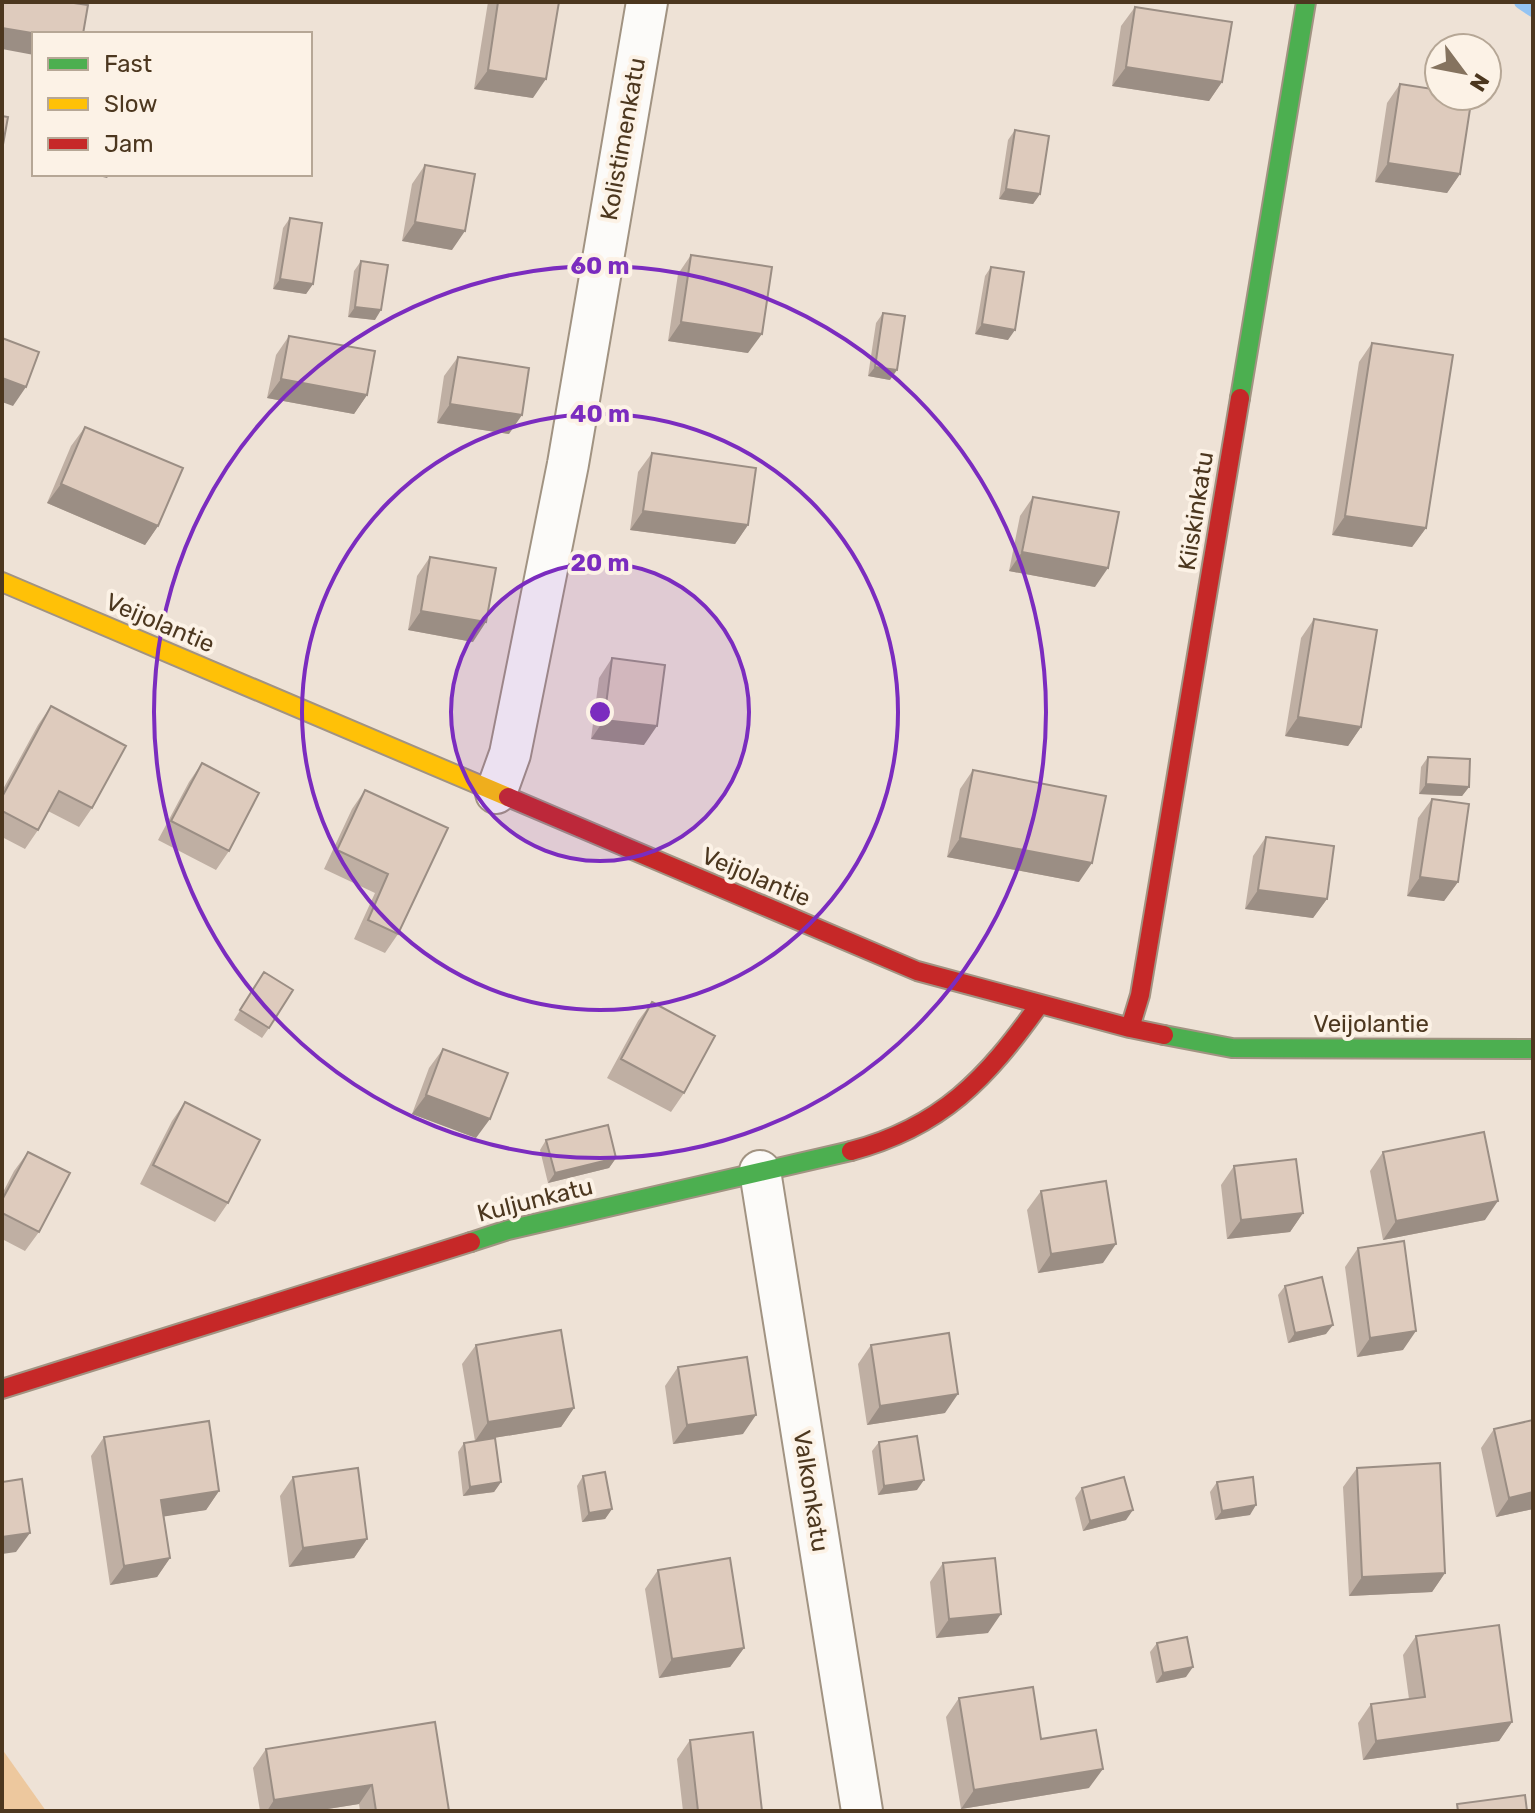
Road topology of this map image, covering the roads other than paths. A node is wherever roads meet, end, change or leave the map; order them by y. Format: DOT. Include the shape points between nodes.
graph roads {
  1 [pos="647,2"];
  2 [pos="1306,2"];
  3 [pos="2,582"];
  4 [pos="496,793"];
  5 [pos="1039,1005"];
  6 [pos="1130,1028"];
  7 [pos="1533,1049"];
  8 [pos="760,1171"];
  9 [pos="2,1389"];
  10 [pos="862,1811"];
  1 -- 4 [label="street, Kolistimenkatu" via="568,464 510,754"];
  2 -- 6 [label="street, Kiiskinkatu" via="1140,995"];
  3 -- 4 [label="street, Veijolantie"];
  4 -- 5 [label="street, Veijolantie" via="917,971"];
  5 -- 6 [label="street, Veijolantie"];
  5 -- 8 [label="street, Kuljunkatu" via="1004,1054 927,1122 856,1150"];
  6 -- 7 [label="street, Veijolantie" via="1232,1048"];
  8 -- 9 [label="street, Kuljunkatu" via="508,1230"];
  8 -- 10 [label="street, Valkonkatu"];
}
